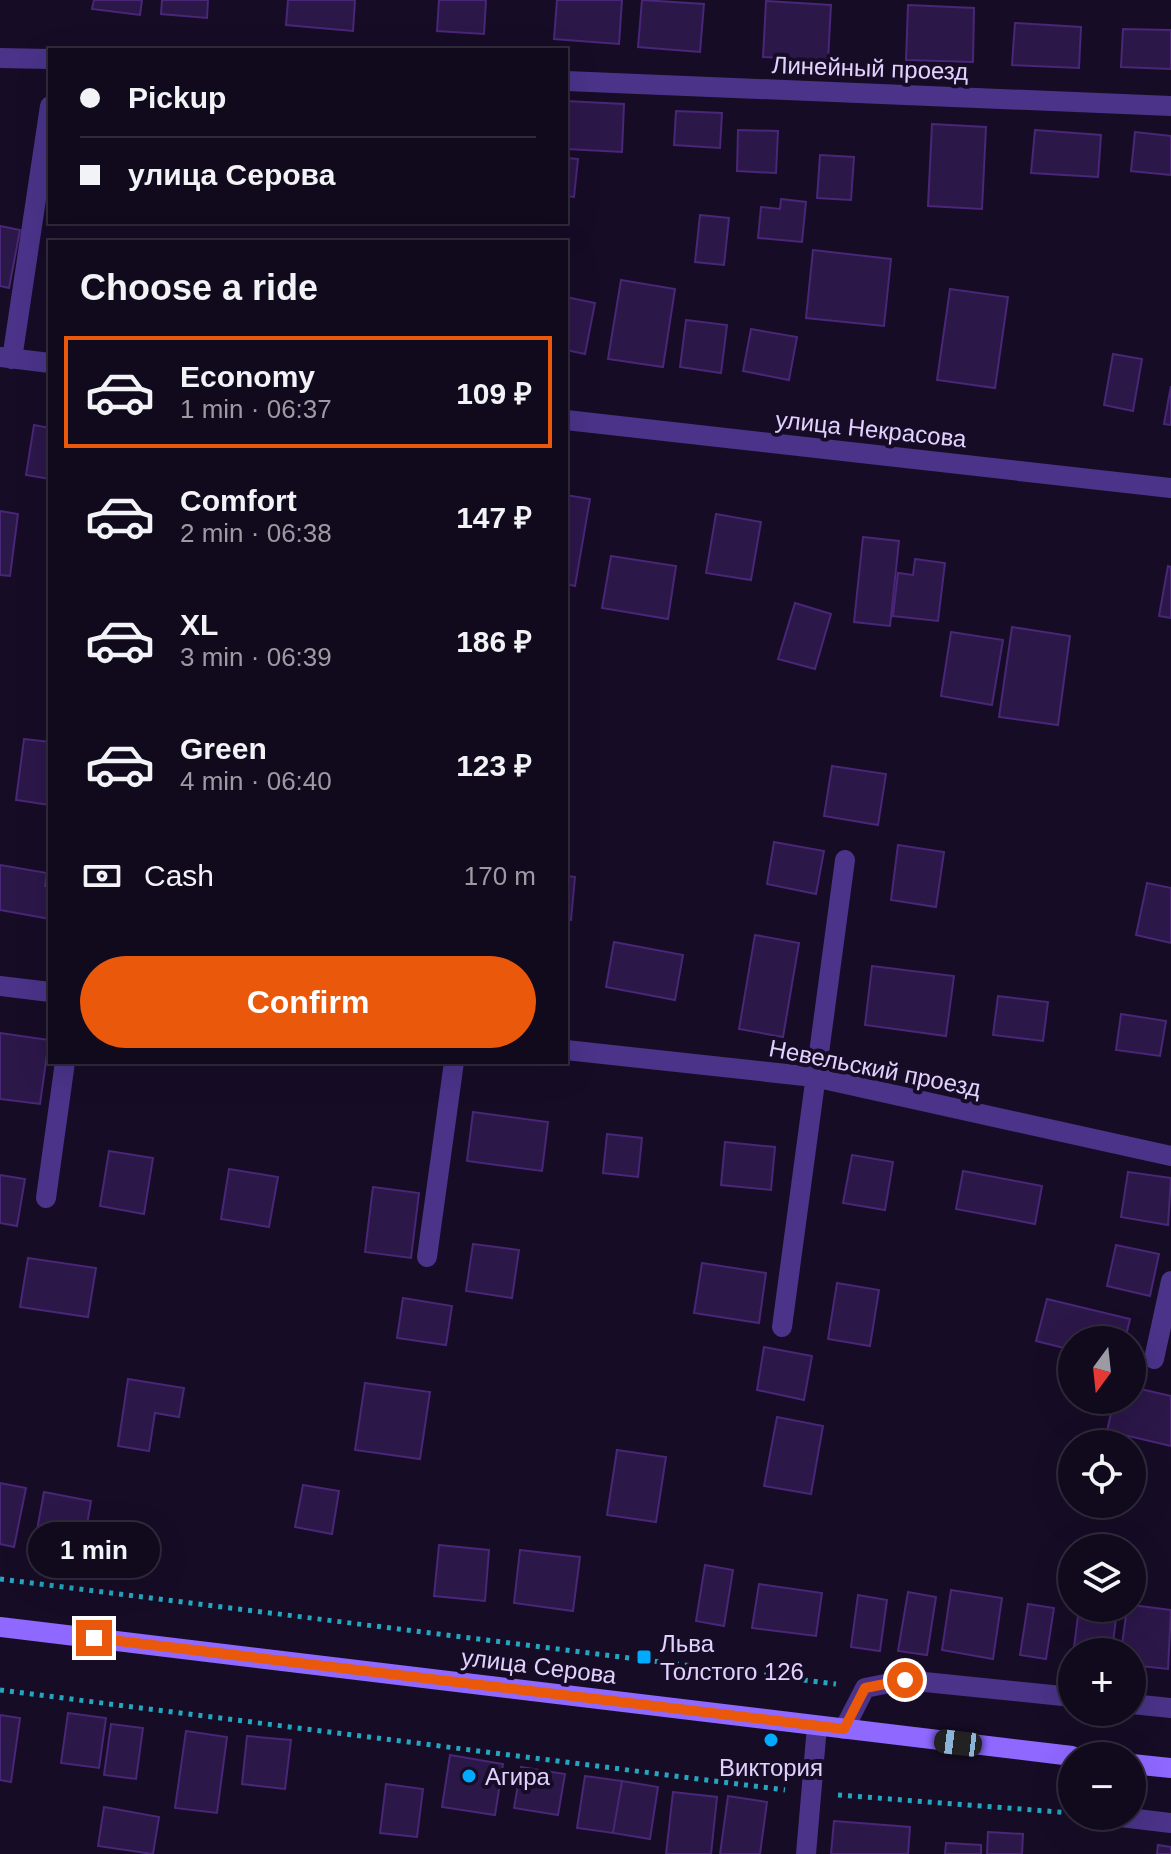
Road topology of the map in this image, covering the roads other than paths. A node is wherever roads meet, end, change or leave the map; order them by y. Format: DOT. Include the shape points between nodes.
graph roads {
  1 [pos="0,58"];
  2 [pos="48,59"];
  3 [pos="568,81"];
  4 [pos="1171,106"];
  5 [pos="48,117"];
  6 [pos="6,358"];
  7 [pos="48,363"];
  8 [pos="568,420"];
  9 [pos="1171,488"];
  10 [pos="845,860"];
  11 [pos="0,986"];
  12 [pos="48,992"];
  13 [pos="568,1050"];
  14 [pos="65,1064"];
  15 [pos="454,1064"];
  16 [pos="814,1077"];
  17 [pos="1171,1156"];
  18 [pos="46,1198"];
  19 [pos="427,1257"];
  20 [pos="1171,1281"];
  21 [pos="782,1327"];
  22 [pos="1154,1359"];
  23 [pos="0,1627"];
  24 [pos="1058,1696"];
  25 [pos="1146,1705"];
  26 [pos="1171,1708"];
  27 [pos="817,1726"];
  28 [pos="844,1729"];
  29 [pos="1058,1754"];
  30 [pos="1146,1765"];
  31 [pos="1171,1768"];
  32 [pos="1146,1820"];
  33 [pos="1171,1823"];
  34 [pos="806,1854"];
  1 -- 2 [label="street"];
  3 -- 4 [label="street, Линейный проезд"];
  5 -- 6 [label="street"];
  6 -- 7 [label="street"];
  8 -- 9 [label="street, улица Некрасова"];
  10 -- 16 [label="street"];
  11 -- 12 [label="street"];
  13 -- 16 [label="street, Невельский проезд"];
  14 -- 18 [label="street"];
  15 -- 19 [label="street"];
  16 -- 17 [label="street, Невельский проезд"];
  16 -- 21 [label="street"];
  20 -- 22 [label="street"];
  23 -- 27 [label="main road, улица Серова"];
  24 -- 28 [label="street" via="905,1680 865,1688"];
  25 -- 26 [label="street"];
  27 -- 28 [label="main road, улица Серова"];
  27 -- 34 [label="street"];
  28 -- 29 [label="main road, улица Серова"];
  30 -- 31 [label="main road"];
  32 -- 33 [label="street"];
}
